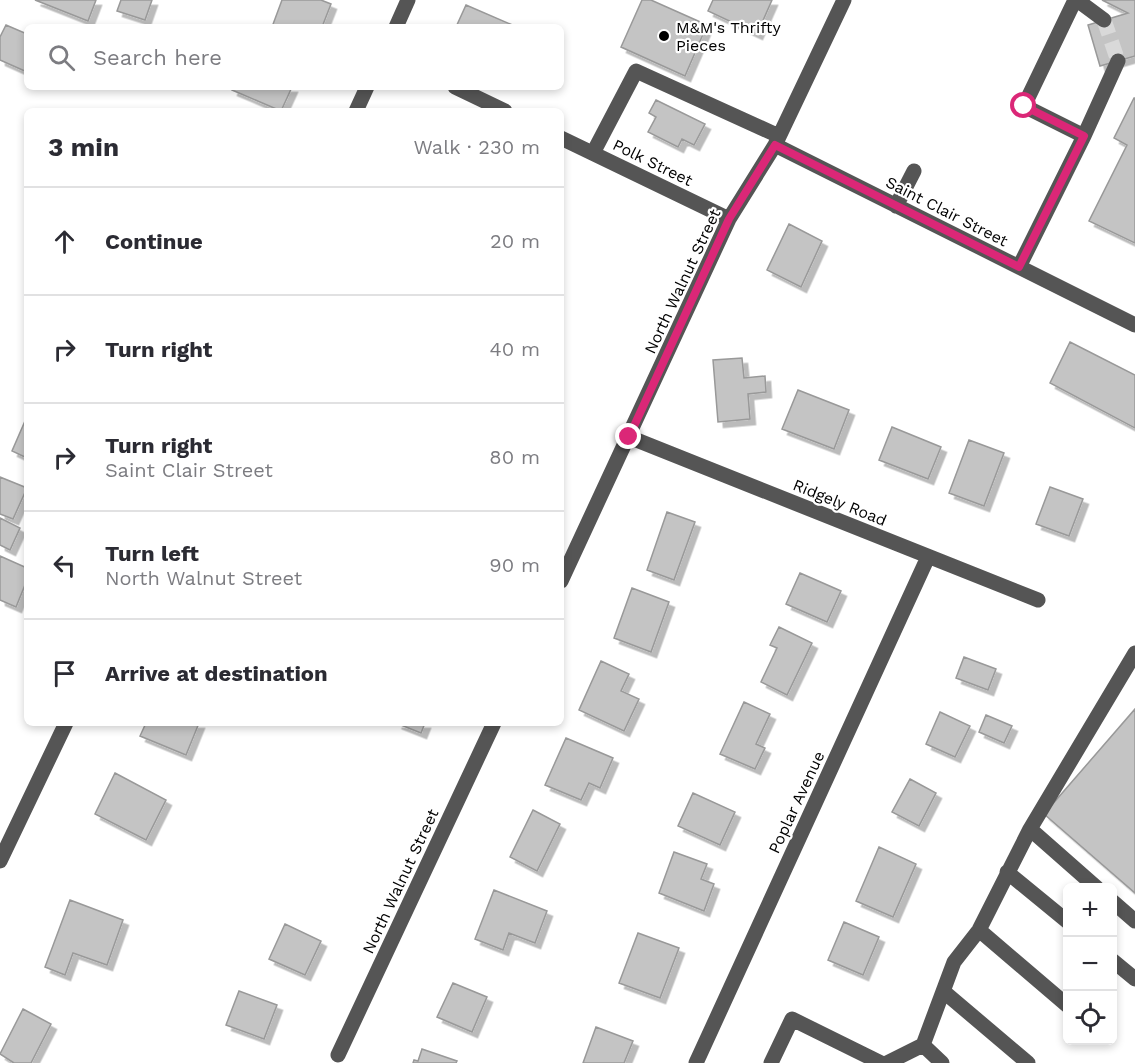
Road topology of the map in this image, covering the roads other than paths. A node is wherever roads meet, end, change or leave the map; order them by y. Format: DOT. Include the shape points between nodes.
graph roads {
  1 [pos="408,0"];
  2 [pos="844,0"];
  3 [pos="1076,0"];
  4 [pos="1104,20"];
  5 [pos="397,24"];
  6 [pos="1118,61"];
  7 [pos="366,90"];
  8 [pos="461,90"];
  9 [pos="357,108"];
  10 [pos="499,108"];
  11 [pos="1084,136"];
  12 [pos="564,139"];
  13 [pos="777,140"];
  14 [pos="593,153"];
  15 [pos="914,171"];
  16 [pos="896,206"];
  17 [pos="729,219"];
  18 [pos="1019,267"];
  19 [pos="1135,325"];
  20 [pos="629,437"];
  21 [pos="928,557"];
  22 [pos="564,575"];
  23 [pos="1038,600"];
  24 [pos="1135,653"];
  25 [pos="65,726"];
  26 [pos="493,726"];
  27 [pos="1030,829"];
  28 [pos="0,861"];
  29 [pos="1007,872"];
  30 [pos="1091,883"];
  31 [pos="1117,905"];
  32 [pos="1063,918"];
  33 [pos="1135,921"];
  34 [pos="978,930"];
  35 [pos="1117,963"];
  36 [pos="1135,979"];
  37 [pos="943,991"];
  38 [pos="1063,1002"];
  39 [pos="923,1045"];
  40 [pos="338,1055"];
  41 [pos="696,1063"];
  42 [pos="771,1063"];
  43 [pos="881,1063"];
  44 [pos="887,1063"];
  45 [pos="942,1063"];
  46 [pos="1028,1063"];
  1 -- 5 [label="street"];
  2 -- 13 [label="street, North Walnut Street"];
  3 -- 4 [label="street"];
  3 -- 11 [label="street" via="1024,106"];
  6 -- 11 [label="street"];
  7 -- 9 [label="street"];
  8 -- 10 [label="street"];
  11 -- 18 [label="street"];
  12 -- 14 [label="street, Polk Street"];
  13 -- 14 [label="street, Saint Clair Street" via="636,71"];
  13 -- 16 [label="street, Saint Clair Street"];
  13 -- 17 [label="street, North Walnut Street"];
  14 -- 17 [label="street, Polk Street"];
  15 -- 16 [label="street"];
  16 -- 18 [label="street, Saint Clair Street"];
  17 -- 20 [label="street, North Walnut Street"];
  18 -- 19 [label="street, Saint Clair Street"];
  20 -- 21 [label="street, Ridgely Road"];
  20 -- 22 [label="street, North Walnut Street"];
  21 -- 23 [label="street, Ridgely Road"];
  21 -- 41 [label="street, Poplar Avenue"];
  24 -- 27 [label="street"];
  25 -- 28 [label="street"];
  26 -- 40 [label="street, North Walnut Street"];
  27 -- 29 [label="street"];
  27 -- 30 [label="street"];
  29 -- 32 [label="street"];
  29 -- 34 [label="street"];
  31 -- 33 [label="street"];
  34 -- 37 [label="street" via="954,962"];
  34 -- 38 [label="street"];
  35 -- 36 [label="street"];
  37 -- 39 [label="street"];
  37 -- 46 [label="street"];
  39 -- 44 [label="street"];
  39 -- 45 [label="street"];
  42 -- 43 [label="street" via="792,1019"];
}
